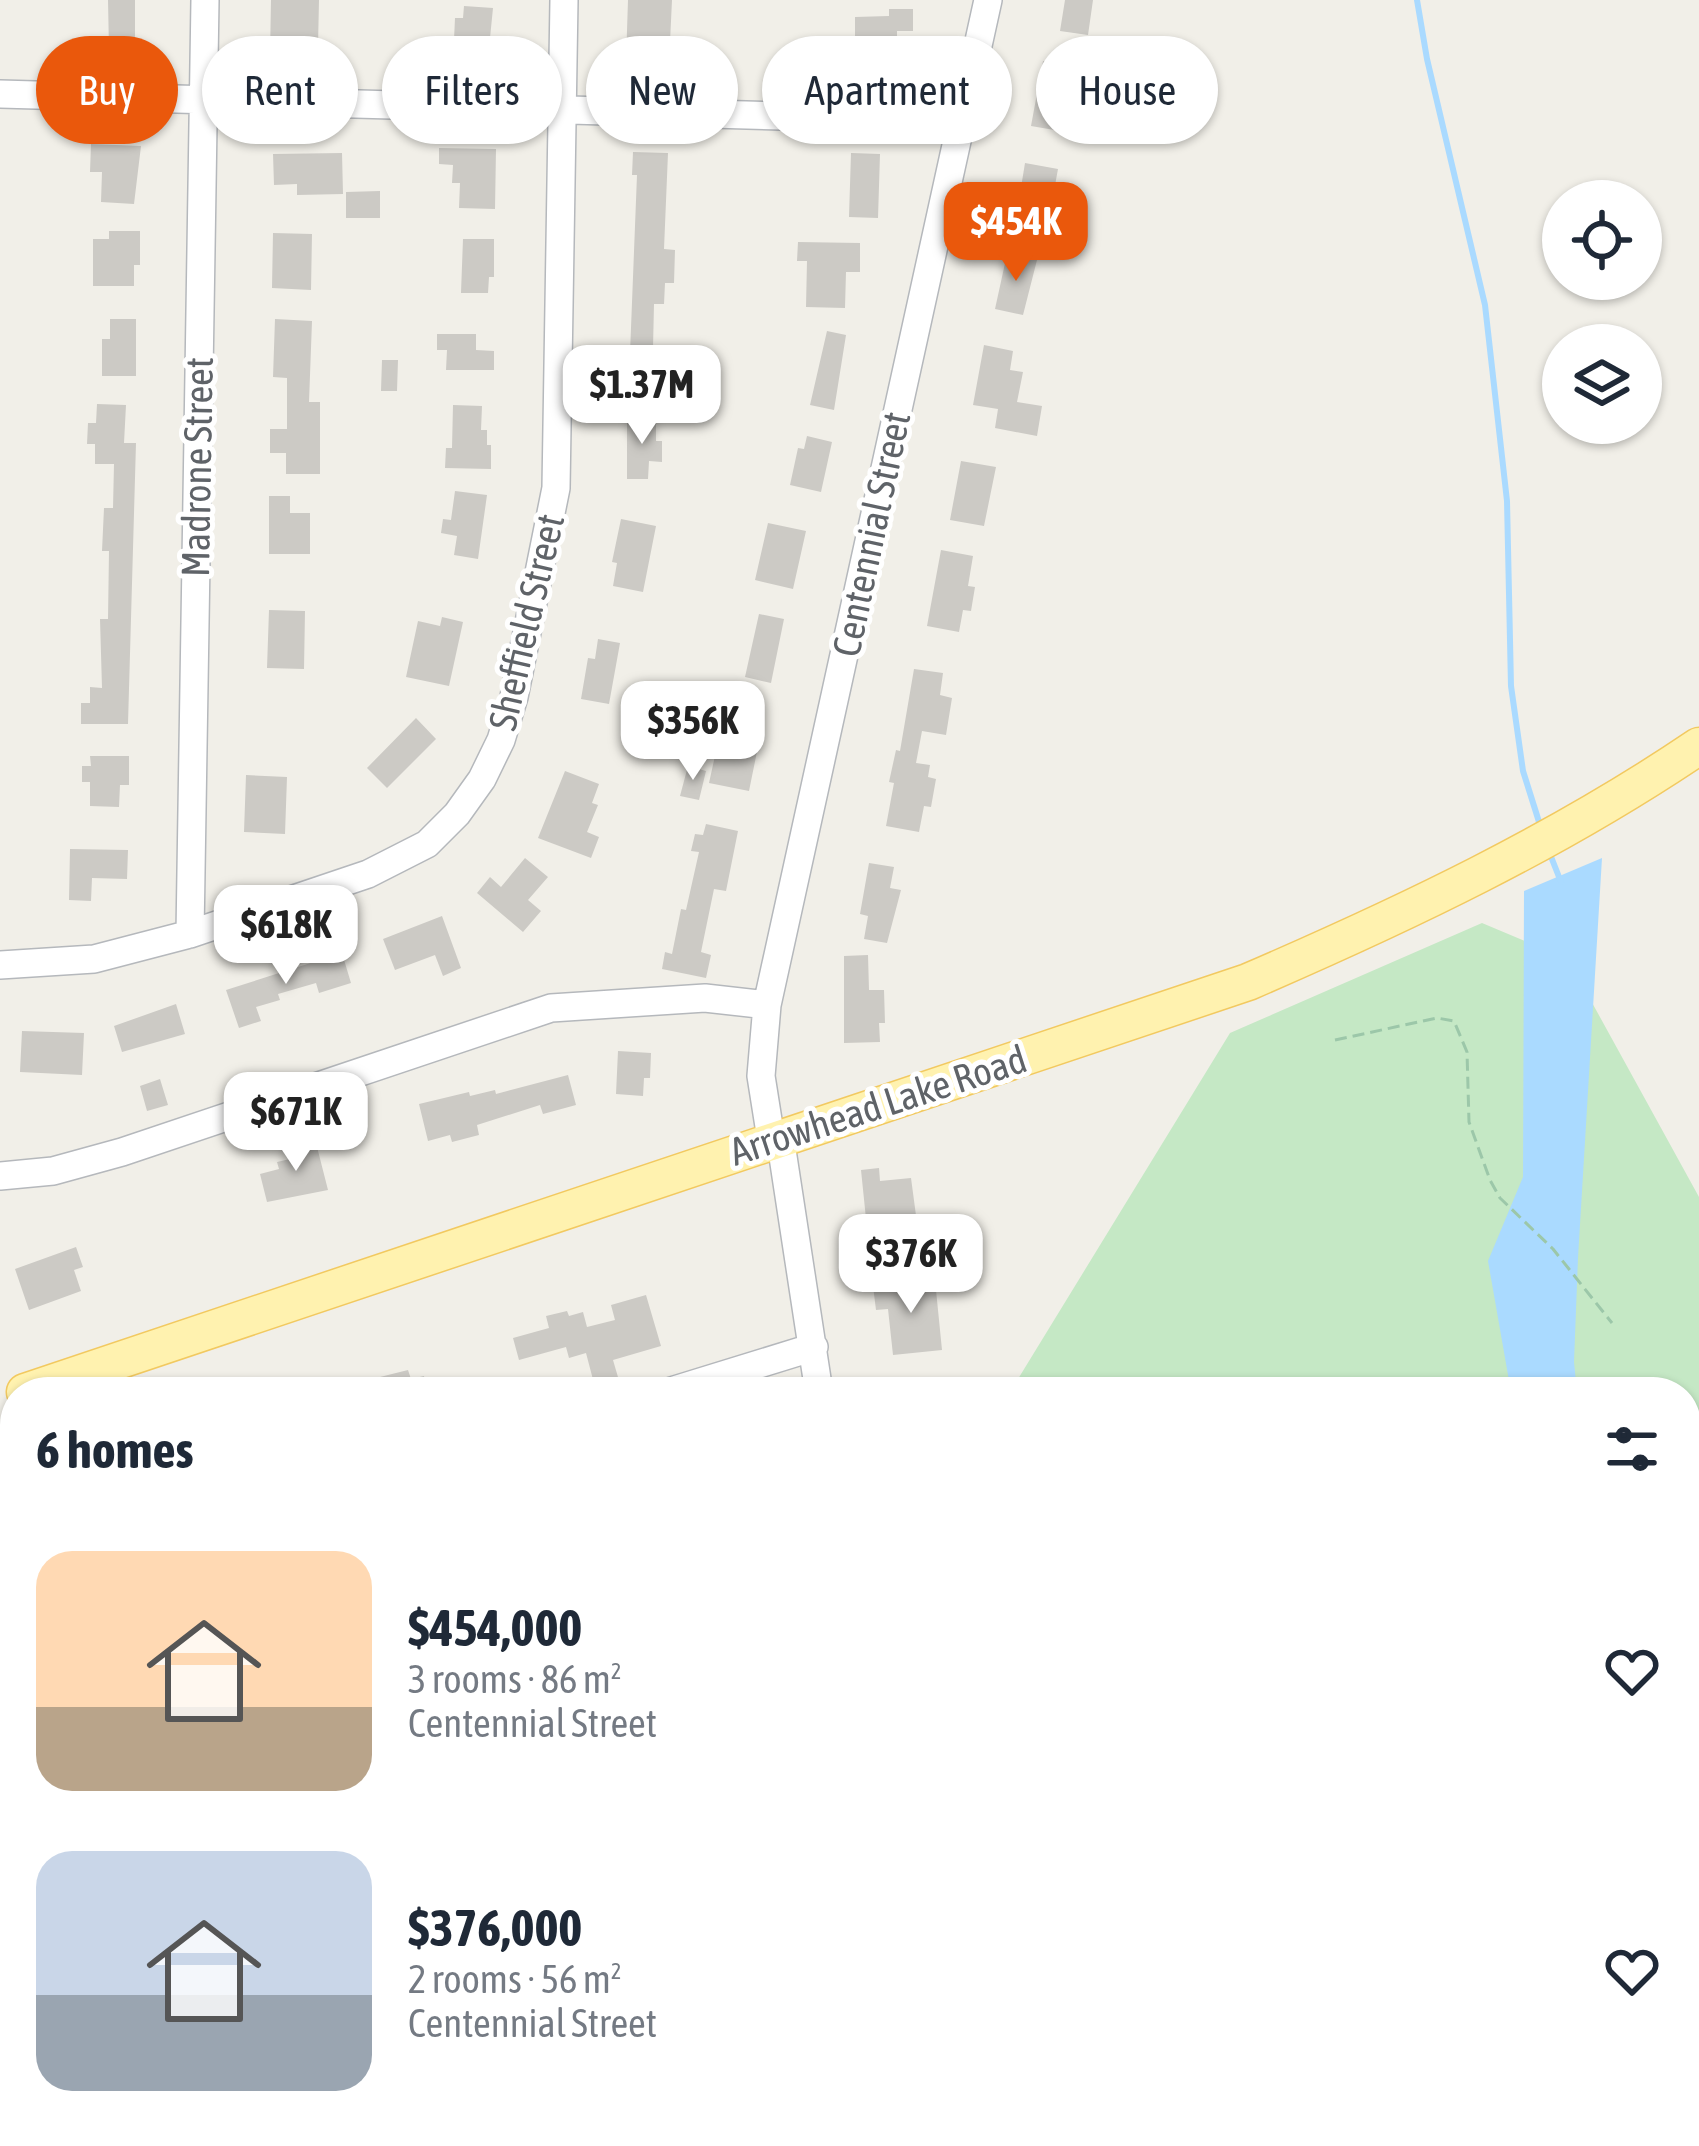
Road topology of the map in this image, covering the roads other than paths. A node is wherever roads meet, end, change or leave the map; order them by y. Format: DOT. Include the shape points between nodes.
graph roads {
  1 [pos="205,0"];
  2 [pos="564,0"];
  3 [pos="988,0"];
  4 [pos="204,36"];
  5 [pos="980,36"];
  6 [pos="0,94"];
  7 [pos="202,101"];
  8 [pos="562,107"];
  9 [pos="762,114"];
  10 [pos="561,144"];
  11 [pos="957,144"];
  12 [pos="1699,746"];
  13 [pos="190,934"];
  14 [pos="0,965"];
  15 [pos="766,1004"];
  16 [pos="776,1138"];
  17 [pos="0,1175"];
  18 [pos="814,1347"];
  19 [pos="69,1377"];
  20 [pos="717,1377"];
  21 [pos="817,1377"];
  1 -- 4 [label="street, Madrone Street"];
  2 -- 8 [label="street, Sheffield Street"];
  3 -- 5 [label="street, Centennial Street"];
  6 -- 7 [label="street"];
  7 -- 13 [label="street, Madrone Street"];
  8 -- 9 [label="street"];
  10 -- 13 [label="street, Sheffield Street" via="556,488 501,740 482,779 427,844 368,874"];
  11 -- 15 [label="street, Centennial Street"];
  12 -- 16 [label="main road, Arrowhead Lake Road" via="1513,859 1248,982"];
  13 -- 14 [label="street, Sheffield Street" via="94,958"];
  15 -- 16 [label="street, Centennial Street" via="761,1076"];
  15 -- 17 [label="street" via="705,998 551,1009 122,1153"];
  16 -- 18 [label="street, Centennial Street"];
  16 -- 19 [label="main road, Arrowhead Lake Road"];
  18 -- 20 [label="street"];
  18 -- 21 [label="street, Centennial Street"];
}
